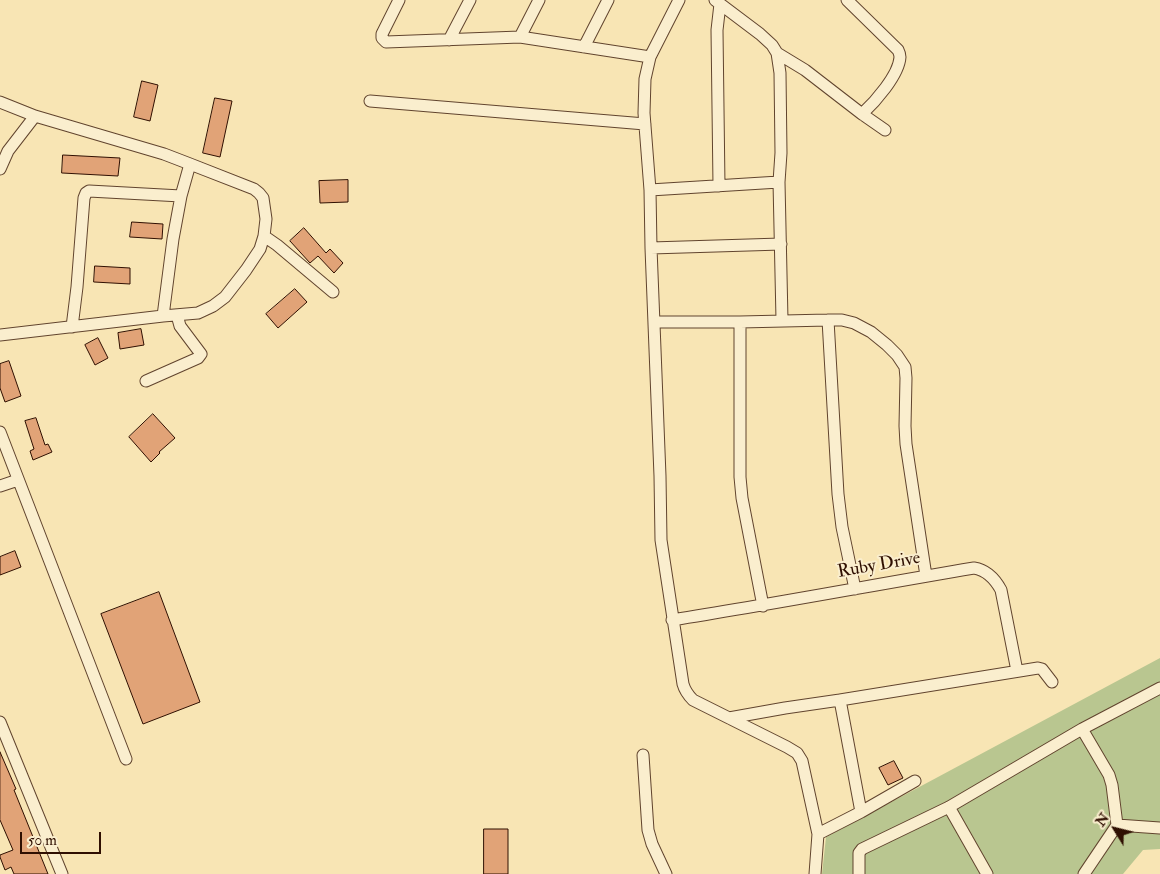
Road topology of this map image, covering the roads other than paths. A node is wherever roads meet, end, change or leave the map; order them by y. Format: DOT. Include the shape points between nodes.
graph roads {
  1 [pos="399,0"];
  2 [pos="470,0"];
  3 [pos="539,0"];
  4 [pos="608,0"];
  5 [pos="679,0"];
  6 [pos="847,0"];
  7 [pos="718,2"];
  8 [pos="520,37"];
  9 [pos="450,40"];
  10 [pos="584,47"];
  11 [pos="777,53"];
  12 [pos="650,57"];
  13 [pos="370,101"];
  14 [pos="0,102"];
  15 [pos="862,114"];
  16 [pos="35,116"];
  17 [pos="645,124"];
  18 [pos="885,130"];
  19 [pos="190,164"];
  20 [pos="0,169"];
  21 [pos="779,182"];
  22 [pos="719,186"];
  23 [pos="650,190"];
  24 [pos="181,196"];
  25 [pos="264,236"];
  26 [pos="781,244"];
  27 [pos="651,248"];
  28 [pos="333,292"];
  29 [pos="177,315"];
  30 [pos="163,316"];
  31 [pos="782,320"];
  32 [pos="828,320"];
  33 [pos="654,322"];
  34 [pos="740,322"];
  35 [pos="72,327"];
  36 [pos="0,335"];
  37 [pos="146,381"];
  38 [pos="0,432"];
  39 [pos="18,480"];
  40 [pos="0,486"];
  41 [pos="926,576"];
  42 [pos="855,589"];
  43 [pos="763,606"];
  44 [pos="672,620"];
  45 [pos="1017,671"];
  46 [pos="1052,682"];
  47 [pos="1160,688"];
  48 [pos="840,700"];
  49 [pos="729,718"];
  50 [pos="0,722"];
  51 [pos="1082,729"];
  52 [pos="643,755"];
  53 [pos="126,759"];
  54 [pos="915,781"];
  55 [pos="949,807"];
  56 [pos="861,812"];
  57 [pos="1117,826"];
  58 [pos="1160,828"];
  59 [pos="818,834"];
  60 [pos="62,874"];
  61 [pos="666,874"];
  62 [pos="815,874"];
  63 [pos="859,874"];
  64 [pos="987,874"];
  65 [pos="1084,874"];
  1 -- 9 [label="street" via="382,34 386,42"];
  2 -- 9 [label="street"];
  3 -- 8 [label="street"];
  4 -- 10 [label="street"];
  5 -- 12 [label="street"];
  6 -- 15 [label="street" via="898,50 900,56 894,75"];
  7 -- 11 [label="street" via="760,34"];
  7 -- 22 [label="street"];
  8 -- 9 [label="street"];
  8 -- 10 [label="street"];
  10 -- 12 [label="street"];
  11 -- 15 [label="street"];
  11 -- 21 [label="street" via="780,73"];
  12 -- 17 [label="street" via="645,79"];
  13 -- 17 [label="street"];
  14 -- 16 [label="street"];
  15 -- 18 [label="street"];
  16 -- 19 [label="street"];
  16 -- 20 [label="street" via="8,151"];
  17 -- 23 [label="street"];
  19 -- 24 [label="street"];
  19 -- 25 [label="street" via="259,193 263,198 266,219"];
  21 -- 22 [label="street"];
  21 -- 26 [label="street"];
  22 -- 23 [label="street"];
  23 -- 27 [label="street"];
  24 -- 30 [label="street"];
  24 -- 35 [label="street" via="86,193"];
  25 -- 28 [label="street"];
  25 -- 29 [label="street" via="260,249 225,297 198,313"];
  26 -- 27 [label="street"];
  26 -- 31 [label="street"];
  27 -- 33 [label="street"];
  29 -- 30 [label="street"];
  29 -- 37 [label="street" via="180,326 201,354"];
  30 -- 35 [label="street"];
  31 -- 32 [label="street"];
  31 -- 34 [label="street"];
  32 -- 41 [label="street" via="842,320 871,332 892,350 904,367 906,444"];
  32 -- 42 [label="street" via="838,494"];
  33 -- 34 [label="street"];
  33 -- 44 [label="street" via="661,540"];
  34 -- 43 [label="street" via="740,478"];
  35 -- 36 [label="street"];
  38 -- 39 [label="street"];
  39 -- 40 [label="street"];
  39 -- 53 [label="street"];
  41 -- 42 [label="street, Ruby Drive"];
  41 -- 45 [label="street, Ruby Drive" via="974,568 985,571 998,583"];
  42 -- 43 [label="street, Ruby Drive"];
  43 -- 44 [label="street, Ruby Drive"];
  44 -- 49 [label="street" via="685,691 693,700"];
  45 -- 46 [label="street" via="1042,669"];
  45 -- 48 [label="street"];
  47 -- 51 [label="street"];
  48 -- 49 [label="street"];
  48 -- 56 [label="street"];
  49 -- 59 [label="street" via="797,752 802,761"];
  50 -- 60 [label="street"];
  51 -- 55 [label="street"];
  51 -- 57 [label="street" via="1109,775"];
  52 -- 61 [label="street" via="648,830"];
  54 -- 56 [label="street"];
  55 -- 63 [label="street" via="862,849 859,853"];
  55 -- 64 [label="street"];
  56 -- 59 [label="street"];
  57 -- 58 [label="street"];
  57 -- 65 [label="street"];
  59 -- 62 [label="street"];
}
